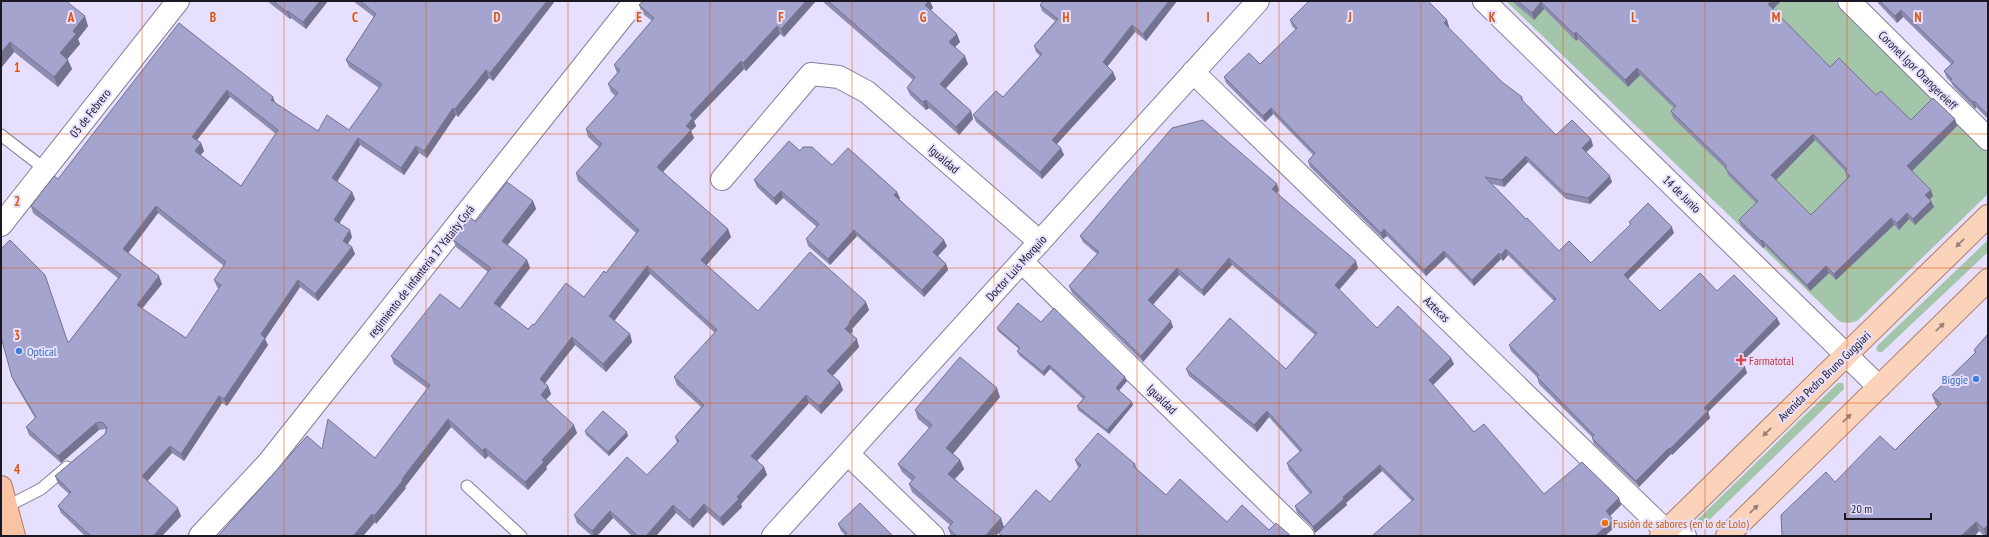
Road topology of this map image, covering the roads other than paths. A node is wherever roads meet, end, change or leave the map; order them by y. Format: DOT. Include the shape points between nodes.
graph roads {
  1 [pos="178,1"];
  2 [pos="635,1"];
  3 [pos="1258,1"];
  4 [pos="1484,1"];
  5 [pos="1849,1"];
  6 [pos="1193,72"];
  7 [pos="1,135"];
  8 [pos="1988,139"];
  9 [pos="45,169"];
  10 [pos="722,179"];
  11 [pos="1988,216"];
  12 [pos="1,225"];
  13 [pos="1040,242"];
  14 [pos="1022,262"];
  15 [pos="1988,280"];
  16 [pos="1846,355"];
  17 [pos="1879,387"];
  18 [pos="848,454"];
  19 [pos="75,460"];
  20 [pos="1,486"];
  21 [pos="467,486"];
  22 [pos="6,507"];
  23 [pos="1671,534"];
  24 [pos="14,536"];
  25 [pos="200,536"];
  26 [pos="521,536"];
  27 [pos="773,536"];
  28 [pos="933,536"];
  29 [pos="1303,536"];
  30 [pos="1727,536"];
  1 -- 9 [label="street, 03 de Febrero"];
  2 -- 25 [label="street, regimiento de infanteria 17 Yataity Corá" via="268,463"];
  3 -- 6 [label="street, Doctor Luis Morquio"];
  4 -- 16 [label="street, 14 de Junio"];
  5 -- 8 [label="street, Coronel Igor Orangereieff"];
  6 -- 13 [label="street, Doctor Luis Morquio"];
  6 -- 23 [label="street, Aztecas"];
  7 -- 9 [label="lane"];
  9 -- 12 [label="street, 03 de Febrero"];
  10 -- 13 [label="street, Igualdad" via="811,74 839,77 867,92"];
  11 -- 16 [label="main road, Avenida Pedro Bruno Guggiari, one-way"];
  13 -- 14 [label="street, Doctor Luis Morquio"];
  14 -- 18 [label="street, Doctor Luis Morquio"];
  14 -- 29 [label="street, Igualdad"];
  17 -- 15 [label="main road, one-way"];
  16 -- 17 [label="street, 14 de Junio"];
  16 -- 23 [label="main road, Avenida Pedro Bruno Guggiari, one-way"];
  30 -- 17 [label="main road, one-way"];
  18 -- 27 [label="street, Doctor Luis Morquio"];
  18 -- 28 [label="street"];
  19 -- 22 [label="lane" via="41,489"];
  20 -- 22 [label="highway"];
  21 -- 26 [label="lane"];
  22 -- 24 [label="highway"];
}
